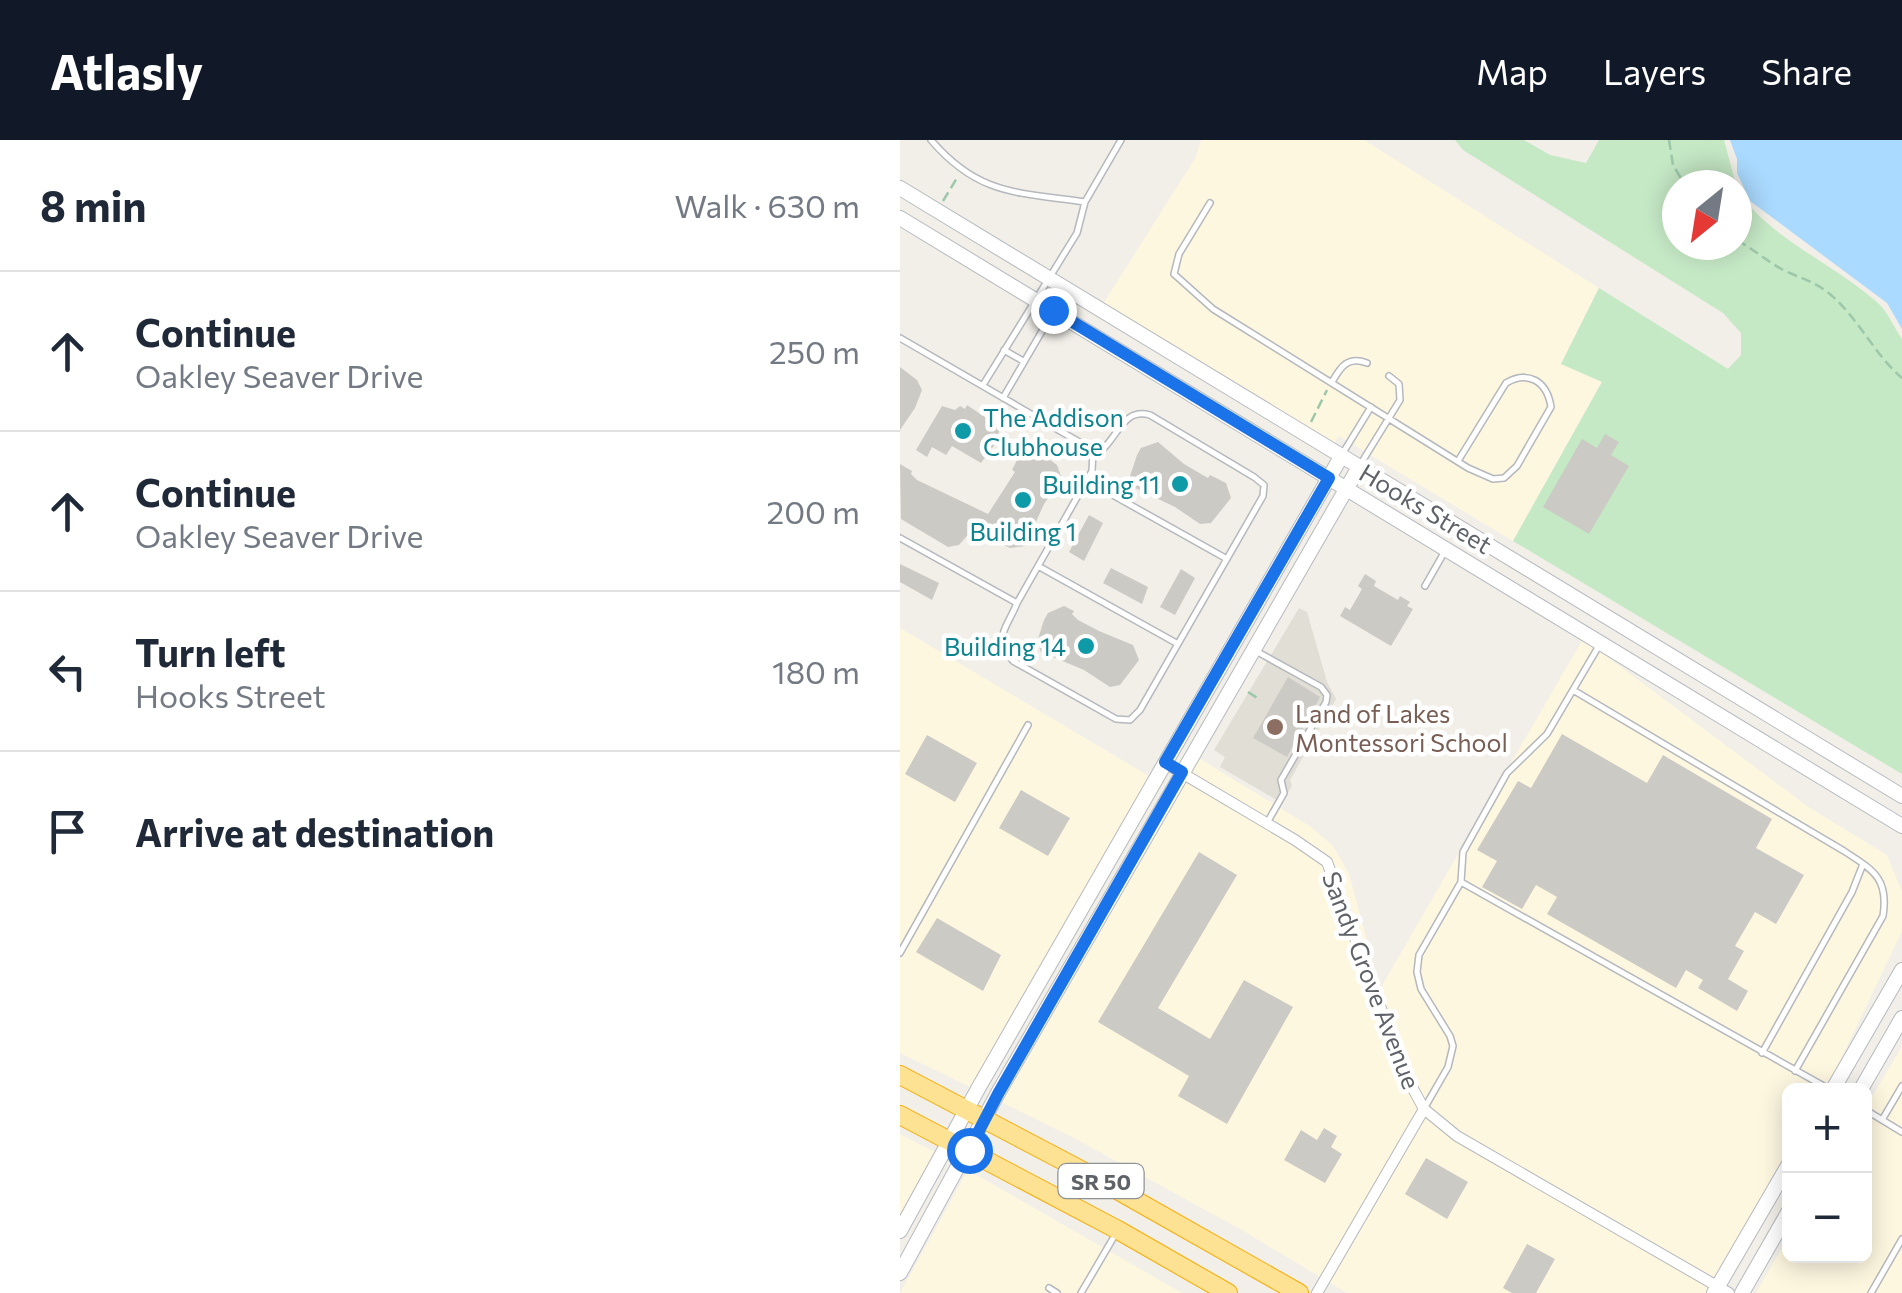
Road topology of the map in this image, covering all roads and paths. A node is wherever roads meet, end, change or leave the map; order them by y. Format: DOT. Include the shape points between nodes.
graph roads {
  1 [pos="931,140"];
  2 [pos="1121,140"];
  3 [pos="1669,140"];
  4 [pos="1676,170"];
  5 [pos="958,177"];
  6 [pos="900,188"];
  7 [pos="943,201"];
  8 [pos="1085,202"];
  9 [pos="1210,203"];
  10 [pos="900,218"];
  11 [pos="1752,250"];
  12 [pos="1048,279"];
  13 [pos="1035,300"];
  14 [pos="1053,310"];
  15 [pos="900,338"];
  16 [pos="1004,350"];
  17 [pos="1024,362"];
  18 [pos="1367,362"];
  19 [pos="1390,376"];
  20 [pos="1902,378"];
  21 [pos="1332,382"];
  22 [pos="983,386"];
  23 [pos="1327,390"];
  24 [pos="1003,398"];
  25 [pos="1371,407"];
  26 [pos="1389,418"];
  27 [pos="1310,424"];
  28 [pos="1093,450"];
  29 [pos="1341,456"];
  30 [pos="1458,462"];
  31 [pos="1359,467"];
  32 [pos="1329,478"];
  33 [pos="1086,480"];
  34 [pos="1346,488"];
  35 [pos="900,538"];
  36 [pos="1447,549"];
  37 [pos="1227,559"];
  38 [pos="1038,566"];
  39 [pos="1425,586"];
  40 [pos="1017,603"];
  41 [pos="1614,621"];
  42 [pos="1236,639"];
  43 [pos="1602,642"];
  44 [pos="1178,644"];
  45 [pos="1253,649"];
  46 [pos="1573,690"];
  47 [pos="1248,692"];
  48 [pos="1259,699"];
  49 [pos="1028,724"];
  50 [pos="1165,762"];
  51 [pos="1182,772"];
  52 [pos="1902,796"];
  53 [pos="1267,823"];
  54 [pos="1902,826"];
  55 [pos="1863,864"];
  56 [pos="1461,882"];
  57 [pos="900,953"];
  58 [pos="1902,970"];
  59 [pos="1902,1018"];
  60 [pos="1762,1053"];
  61 [pos="1795,1071"];
  62 [pos="900,1076"];
  63 [pos="1818,1083"];
  64 [pos="1836,1083"];
  65 [pos="1864,1083"];
  66 [pos="1902,1086"];
  67 [pos="1424,1109"];
  68 [pos="967,1110"];
  69 [pos="1872,1114"];
  70 [pos="900,1115"];
  71 [pos="986,1119"];
  72 [pos="1882,1120"];
  73 [pos="1902,1132"];
  74 [pos="950,1141"];
  75 [pos="969,1150"];
  76 [pos="1785,1173"];
  77 [pos="1782,1225"];
  78 [pos="900,1230"];
  79 [pos="1118,1230"];
  80 [pos="1902,1239"];
  81 [pos="900,1273"];
  82 [pos="1049,1288"];
  83 [pos="1720,1291"];
  84 [pos="1057,1293"];
  85 [pos="1081,1293"];
  86 [pos="1228,1293"];
  87 [pos="1298,1293"];
  88 [pos="1317,1293"];
  89 [pos="1742,1293"];
  90 [pos="1871,1293"];
  1 -- 8 [label="lane" via="948,160 995,189"];
  2 -- 8 [label="lane"];
  3 -- 4 [label="path"];
  5 -- 7 [label="path"];
  6 -- 12 [label="street, Hooks Street"];
  8 -- 12 [label="lane" via="1077,233"];
  9 -- 21 [label="lane" via="1174,274 1213,309"];
  10 -- 13 [label="street, Hooks Street"];
  11 -- 20 [label="path" via="1831,295"];
  12 -- 13 [label="lane"];
  12 -- 29 [label="street, Hooks Street"];
  13 -- 14 [label="street, Hooks Street"];
  13 -- 16 [label="lane"];
  14 -- 17 [label="lane"];
  14 -- 32 [label="street, Hooks Street"];
  15 -- 22 [label="lane"];
  16 -- 17 [label="lane"];
  16 -- 22 [label="lane"];
  17 -- 24 [label="lane"];
  18 -- 21 [label="lane" via="1348,362"];
  19 -- 26 [label="lane" via="1401,390"];
  21 -- 25 [label="lane"];
  22 -- 24 [label="lane"];
  23 -- 27 [label="path"];
  24 -- 28 [label="lane"];
  25 -- 26 [label="lane"];
  25 -- 29 [label="lane"];
  26 -- 30 [label="lane"];
  26 -- 31 [label="lane"];
  28 -- 33 [label="lane"];
  28 -- 37 [label="lane" via="1103,449 1138,412 1254,476 1264,485 1263,496"];
  29 -- 31 [label="street, Hooks Street"];
  29 -- 32 [label="street"];
  30 -- 30 [label="lane" via="1492,478 1510,474 1551,406 1546,390 1530,377 1506,383"];
  31 -- 34 [label="street"];
  31 -- 41 [label="street, Hooks Street"];
  32 -- 34 [label="street, Hooks Street"];
  32 -- 42 [label="street"];
  33 -- 37 [label="lane"];
  33 -- 38 [label="lane"];
  34 -- 36 [label="street, Hooks Street"];
  34 -- 45 [label="street"];
  35 -- 40 [label="lane"];
  36 -- 39 [label="lane"];
  36 -- 43 [label="street, Hooks Street"];
  37 -- 44 [label="lane"];
  38 -- 40 [label="lane"];
  38 -- 44 [label="lane"];
  40 -- 44 [label="lane" via="1000,636 1013,661 1116,719 1130,720 1140,710"];
  41 -- 43 [label="street"];
  41 -- 52 [label="street, Hooks Street"];
  42 -- 45 [label="street"];
  42 -- 50 [label="street"];
  43 -- 46 [label="lane"];
  43 -- 54 [label="street, Hooks Street"];
  45 -- 51 [label="street"];
  45 -- 53 [label="lane" via="1321,687 1327,698 1281,780 1284,794"];
  46 -- 55 [label="lane"];
  46 -- 56 [label="lane" via="1547,734 1507,773 1463,852"];
  47 -- 48 [label="path"];
  49 -- 57 [label="lane"];
  50 -- 51 [label="street, Sandy Grove Avenue"];
  50 -- 68 [label="street"];
  51 -- 53 [label="street, Sandy Grove Avenue"];
  51 -- 71 [label="street"];
  53 -- 67 [label="street, Sandy Grove Avenue" via="1327,862 1404,1074"];
  55 -- 60 [label="lane"];
  55 -- 61 [label="lane" via="1880,878 1883,916"];
  56 -- 60 [label="lane"];
  56 -- 67 [label="lane" via="1417,964 1421,990 1453,1046"];
  58 -- 64 [label="street"];
  59 -- 65 [label="street"];
  60 -- 61 [label="lane"];
  61 -- 63 [label="lane"];
  62 -- 68 [label="highway, SR 50"];
  66 -- 72 [label="lane"];
  67 -- 83 [label="street, Sandy Grove Avenue" via="1458,1136"];
  67 -- 88 [label="street"];
  68 -- 71 [label="highway, SR 50"];
  68 -- 74 [label="street"];
  69 -- 72 [label="lane"];
  70 -- 74 [label="highway, SR 50"];
  71 -- 75 [label="street"];
  71 -- 87 [label="highway, SR 50"];
  72 -- 73 [label="lane"];
  74 -- 75 [label="highway, SR 50"];
  74 -- 78 [label="street"];
  75 -- 79 [label="highway, SR 50"];
  75 -- 81 [label="street"];
  76 -- 83 [label="street"];
  77 -- 89 [label="street"];
  79 -- 85 [label="lane"];
  79 -- 86 [label="highway, SR 50"];
  80 -- 90 [label="lane"];
  82 -- 84 [label="lane"];
}
